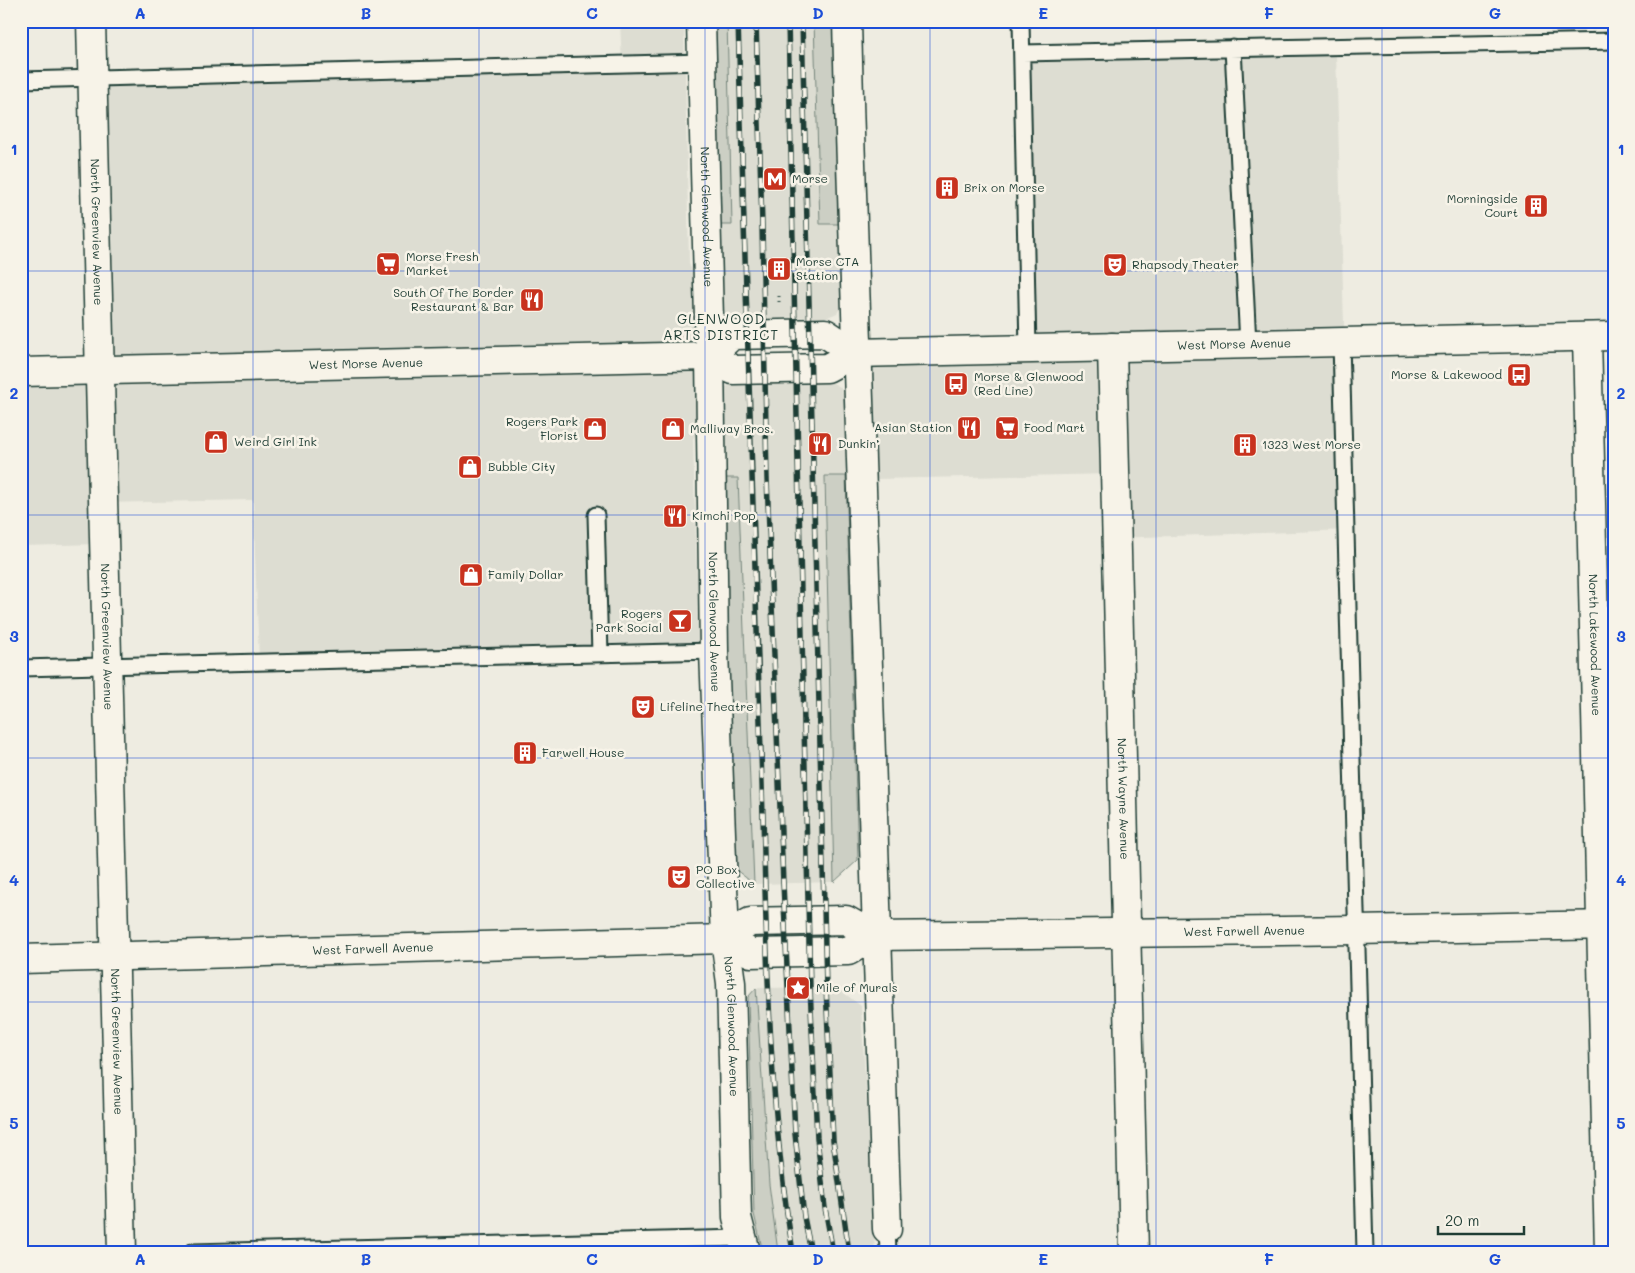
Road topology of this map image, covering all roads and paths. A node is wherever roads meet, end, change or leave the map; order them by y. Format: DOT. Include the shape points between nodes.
graph roads {
  1 [pos="91,21"];
  2 [pos="701,21"];
  3 [pos="847,21"];
  4 [pos="1022,21"];
  5 [pos="1614,41"];
  6 [pos="1233,48"];
  7 [pos="1022,53"];
  8 [pos="702,62"];
  9 [pos="92,79"];
  10 [pos="21,80"];
  11 [pos="779,296"];
  12 [pos="779,306"];
  13 [pos="1614,336"];
  14 [pos="1587,337"];
  15 [pos="1342,342"];
  16 [pos="1248,344"];
  17 [pos="1112,347"];
  18 [pos="1028,349"];
  19 [pos="855,353"];
  20 [pos="710,356"];
  21 [pos="100,370"];
  22 [pos="21,372"];
  23 [pos="596,515"];
  24 [pos="714,651"];
  25 [pos="600,654"];
  26 [pos="107,666"];
  27 [pos="21,668"];
  28 [pos="1608,925"];
  29 [pos="1356,930"];
  30 [pos="1126,933"];
  31 [pos="874,936"];
  32 [pos="725,939"];
  33 [pos="115,957"];
  34 [pos="21,959"];
  35 [pos="888,1241"];
  36 [pos="744,1245"];
  37 [pos="122,1252"];
  38 [pos="192,1252"];
  39 [pos="1134,1252"];
  40 [pos="1365,1252"];
  41 [pos="1610,1252"];
  1 -- 9 [label="street, North Greenview Avenue"];
  2 -- 8 [label="street, North Glenwood Avenue"];
  3 -- 19 [label="street"];
  4 -- 7 [label="lane"];
  5 -- 6 [label="lane"];
  6 -- 7 [label="lane"];
  6 -- 16 [label="lane"];
  7 -- 18 [label="lane"];
  8 -- 9 [label="lane"];
  8 -- 20 [label="street, North Glenwood Avenue"];
  9 -- 10 [label="lane"];
  9 -- 21 [label="street, North Greenview Avenue"];
  11 -- 12 [label="path"];
  13 -- 14 [label="street, West Morse Avenue"];
  14 -- 15 [label="street, West Morse Avenue"];
  14 -- 28 [label="street, North Lakewood Avenue"];
  15 -- 16 [label="street, West Morse Avenue"];
  15 -- 29 [label="lane"];
  16 -- 17 [label="street, West Morse Avenue"];
  17 -- 18 [label="street, West Morse Avenue"];
  17 -- 30 [label="street, North Wayne Avenue"];
  18 -- 19 [label="street, West Morse Avenue"];
  19 -- 20 [label="street, West Morse Avenue" via="827,368 733,370"];
  19 -- 31 [label="street"];
  20 -- 21 [label="street, West Morse Avenue"];
  20 -- 24 [label="street, North Glenwood Avenue"];
  21 -- 22 [label="street, West Morse Avenue"];
  21 -- 26 [label="street, North Greenview Avenue"];
  23 -- 25 [label="lane"];
  24 -- 25 [label="lane"];
  24 -- 32 [label="street, North Glenwood Avenue"];
  25 -- 26 [label="lane"];
  26 -- 27 [label="lane"];
  26 -- 33 [label="street, North Greenview Avenue"];
  28 -- 29 [label="street, West Farwell Avenue"];
  28 -- 41 [label="street, North Lakewood Avenue"];
  29 -- 30 [label="street, West Farwell Avenue"];
  29 -- 40 [label="lane"];
  30 -- 31 [label="street, West Farwell Avenue"];
  30 -- 39 [label="street, North Wayne Avenue"];
  31 -- 32 [label="street, West Farwell Avenue" via="848,951 751,953"];
  31 -- 35 [label="street"];
  32 -- 33 [label="street, West Farwell Avenue"];
  32 -- 36 [label="street, North Glenwood Avenue" via="731,983 737,1217"];
  33 -- 34 [label="street, West Farwell Avenue"];
  33 -- 37 [label="street, North Greenview Avenue"];
  36 -- 38 [label="lane"];
}
